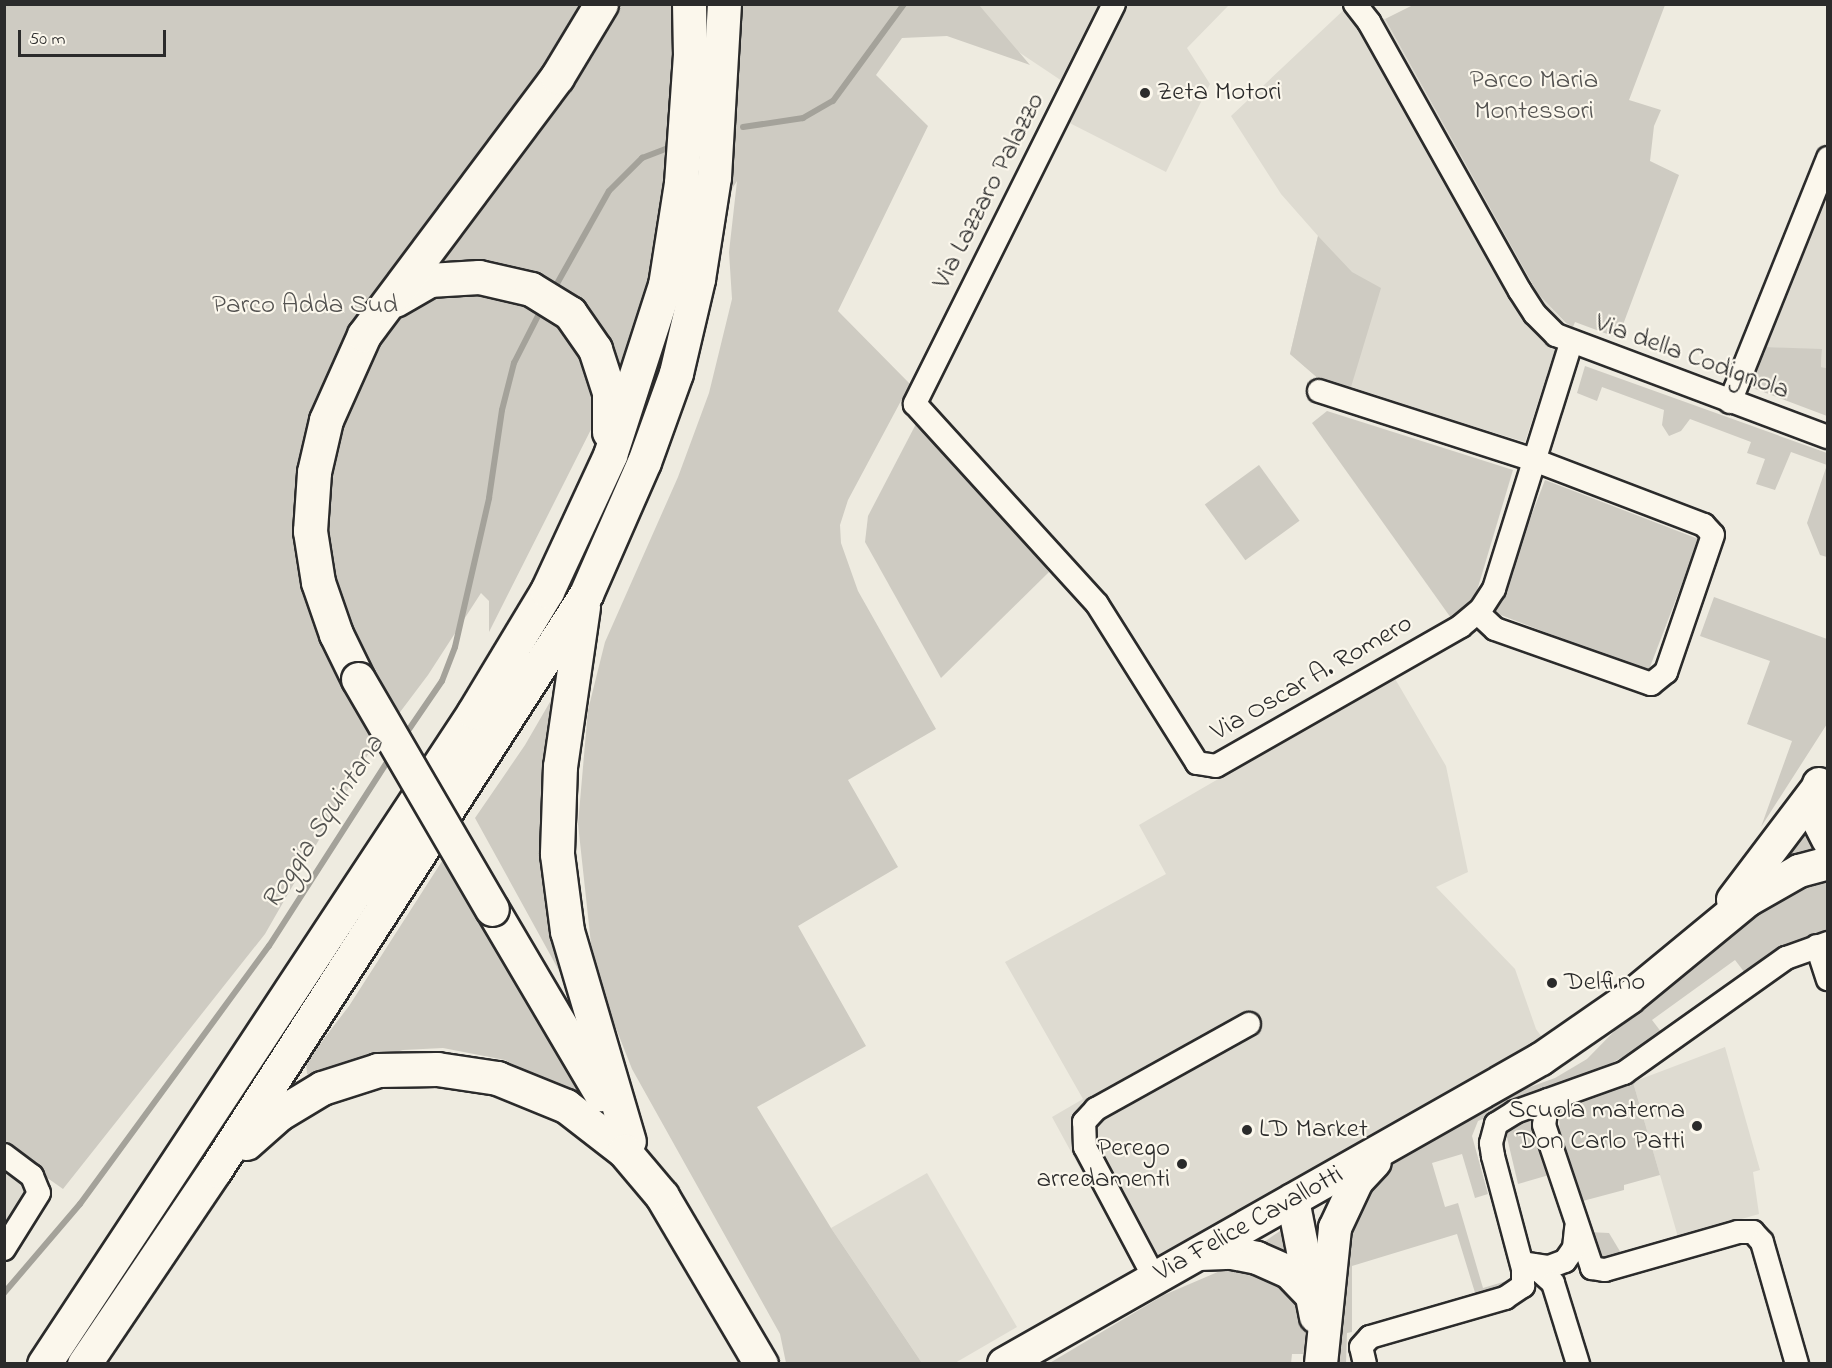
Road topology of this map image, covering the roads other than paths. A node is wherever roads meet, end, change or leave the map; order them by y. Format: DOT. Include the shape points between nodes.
graph roads {
  1 [pos="601,4"];
  2 [pos="689,4"];
  3 [pos="724,4"];
  4 [pos="1114,4"];
  5 [pos="1366,8"];
  6 [pos="1827,158"];
  7 [pos="388,304"];
  8 [pos="1571,344"];
  9 [pos="1319,391"];
  10 [pos="1730,402"];
  11 [pos="915,404"];
  12 [pos="1827,437"];
  13 [pos="610,455"];
  14 [pos="1534,460"];
  15 [pos="586,594"];
  16 [pos="1478,612"];
  17 [pos="1824,775"];
  18 [pos="1827,840"];
  19 [pos="1827,863"];
  20 [pos="1698,938"];
  21 [pos="1822,945"];
  22 [pos="1827,979"];
  23 [pos="1249,1024"];
  24 [pos="1548,1100"];
  25 [pos="629,1141"];
  26 [pos="1387,1148"];
  27 [pos="4,1155"];
  28 [pos="215,1170"];
  29 [pos="662,1196"];
  30 [pos="1293,1200"];
  31 [pos="1576,1228"];
  32 [pos="4,1249"];
  33 [pos="1330,1249"];
  34 [pos="1195,1254"];
  35 [pos="1526,1260"];
  36 [pos="1154,1277"];
  37 [pos="1309,1293"];
  38 [pos="1321,1351"];
  39 [pos="44,1364"];
  40 [pos="84,1364"];
  41 [pos="761,1364"];
  42 [pos="1004,1364"];
  43 [pos="1365,1364"];
  44 [pos="1578,1364"];
  45 [pos="1797,1364"];
  1 -- 7 [label="main road" via="557,77"];
  2 -- 13 [label="main road" via="690,56 681,183 665,285"];
  3 -- 15 [label="main road" via="714,177 696,290 676,373 652,440"];
  4 -- 11 [label="street, Via Lazzaro Palazzo"];
  5 -- 8 [label="street, Via della Codignola" via="1520,291 1535,314"];
  6 -- 10 [label="street"];
  7 -- 13 [label="main road" via="429,280 479,277 531,289 570,313 595,349 609,392"];
  7 -- 25 [label="main road, bridge" via="364,335 326,420 314,472 310,531 318,582 358,680"];
  8 -- 10 [label="street, Via della Codignola"];
  8 -- 14 [label="street, Via Oscar A. Romero"];
  9 -- 14 [label="street"];
  10 -- 12 [label="street, Via della Codignola"];
  11 -- 16 [label="street, Via Oscar A. Romero" via="1097,604 1201,766 1216,766"];
  13 -- 39 [label="main road" via="547,591 474,712"];
  14 -- 16 [label="street, Via Oscar A. Romero" via="1494,589"];
  14 -- 16 [label="street" via="1712,531 1712,546 1672,655 1663,678 1644,683 1495,629"];
  15 -- 25 [label="main road" via="560,766 557,854 567,931"];
  15 -- 28 [label="main road"];
  17 -- 18 [label="street, Via Felice Cavallotti" via="1815,814"];
  17 -- 20 [label="street, Via Felice Cavallotti" via="1777,846"];
  19 -- 20 [label="street, Via Felice Cavallotti" via="1778,882"];
  20 -- 26 [label="street, Via Felice Cavallotti" via="1584,1031"];
  21 -- 22 [label="street"];
  21 -- 24 [label="street" via="1786,958 1624,1072"];
  23 -- 36 [label="street" via="1096,1108 1084,1122 1085,1147"];
  24 -- 31 [label="street" via="1544,1125"];
  24 -- 35 [label="street" via="1503,1118 1492,1133 1495,1168"];
  25 -- 29 [label="main road"];
  26 -- 30 [label="street, Via Felice Cavallotti"];
  26 -- 33 [label="street" via="1357,1181 1342,1205"];
  27 -- 32 [label="street" via="32,1176 39,1193"];
  28 -- 29 [label="main road" via="279,1114 322,1088 378,1070 437,1069 497,1078 566,1106 624,1151"];
  28 -- 40 [label="main road"];
  29 -- 41 [label="main road"];
  30 -- 33 [label="street" via="1314,1221"];
  30 -- 34 [label="street, Via Felice Cavallotti"];
  30 -- 37 [label="street"];
  31 -- 35 [label="street" via="1575,1248 1565,1261 1549,1267"];
  31 -- 45 [label="street" via="1588,1262 1596,1270 1738,1232 1753,1232 1762,1242"];
  33 -- 38 [label="street"];
  34 -- 36 [label="street, Via Felice Cavallotti"];
  34 -- 37 [label="street" via="1232,1253 1257,1258 1289,1272"];
  35 -- 43 [label="street" via="1524,1280 1514,1295 1364,1341"];
  35 -- 44 [label="street" via="1553,1282"];
  36 -- 42 [label="street, Via Felice Cavallotti"];
  37 -- 38 [label="street"];
}
